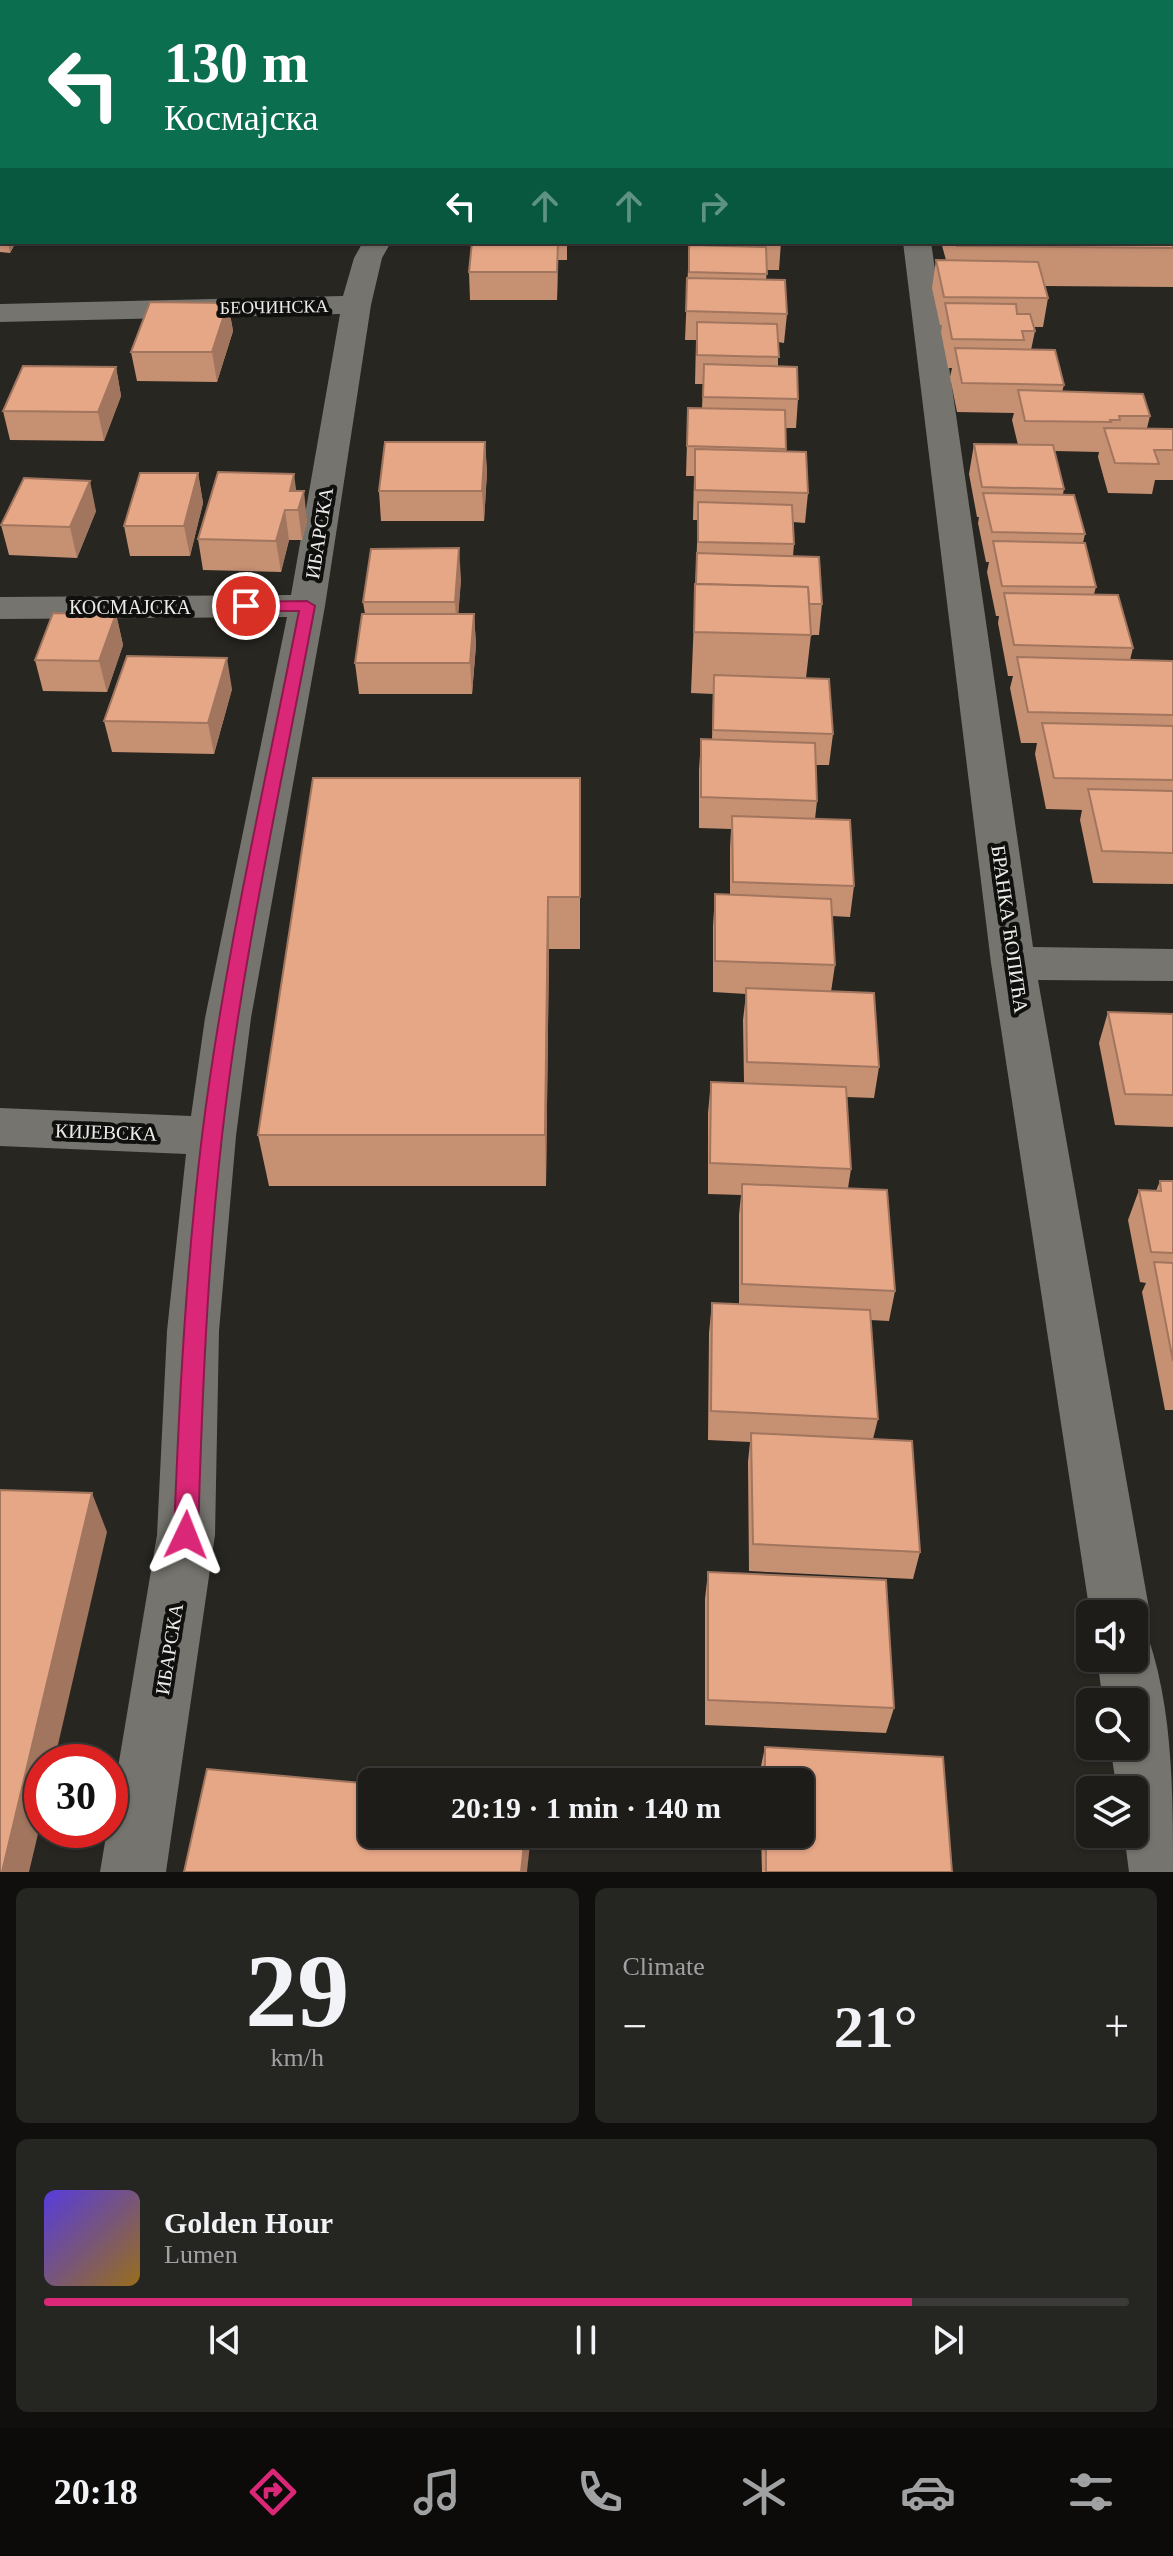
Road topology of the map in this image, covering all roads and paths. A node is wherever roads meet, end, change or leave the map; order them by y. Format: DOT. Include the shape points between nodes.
graph roads {
  1 [pos="376,244"];
  2 [pos="917,244"];
  3 [pos="356,305"];
  4 [pos="0,313"];
  5 [pos="307,606"];
  6 [pos="0,608"];
  7 [pos="1013,963"];
  8 [pos="1173,965"];
  9 [pos="0,1127"];
  10 [pos="212,1136"];
  11 [pos="1118,1600"];
  12 [pos="1129,1672"];
  13 [pos="133,1872"];
  14 [pos="1162,1872"];
  1 -- 3 [label="street, ИБАРСКА"];
  2 -- 7 [label="street, БРАНКА ЋОПИЋА"];
  3 -- 4 [label="street, БЕОЧИНСКА"];
  3 -- 5 [label="street, ИБАРСКА"];
  5 -- 6 [label="street, КОСМАЈСКА"];
  5 -- 10 [label="street, ИБАРСКА" via="228,1018"];
  7 -- 8 [label="street"];
  7 -- 11 [label="street, БРАНКА ЋОПИЋА"];
  9 -- 10 [label="street, КИЈЕВСКА"];
  10 -- 13 [label="street, ИБАРСКА" via="193,1331 186,1535"];
  12 -- 14 [label="street"];
}
